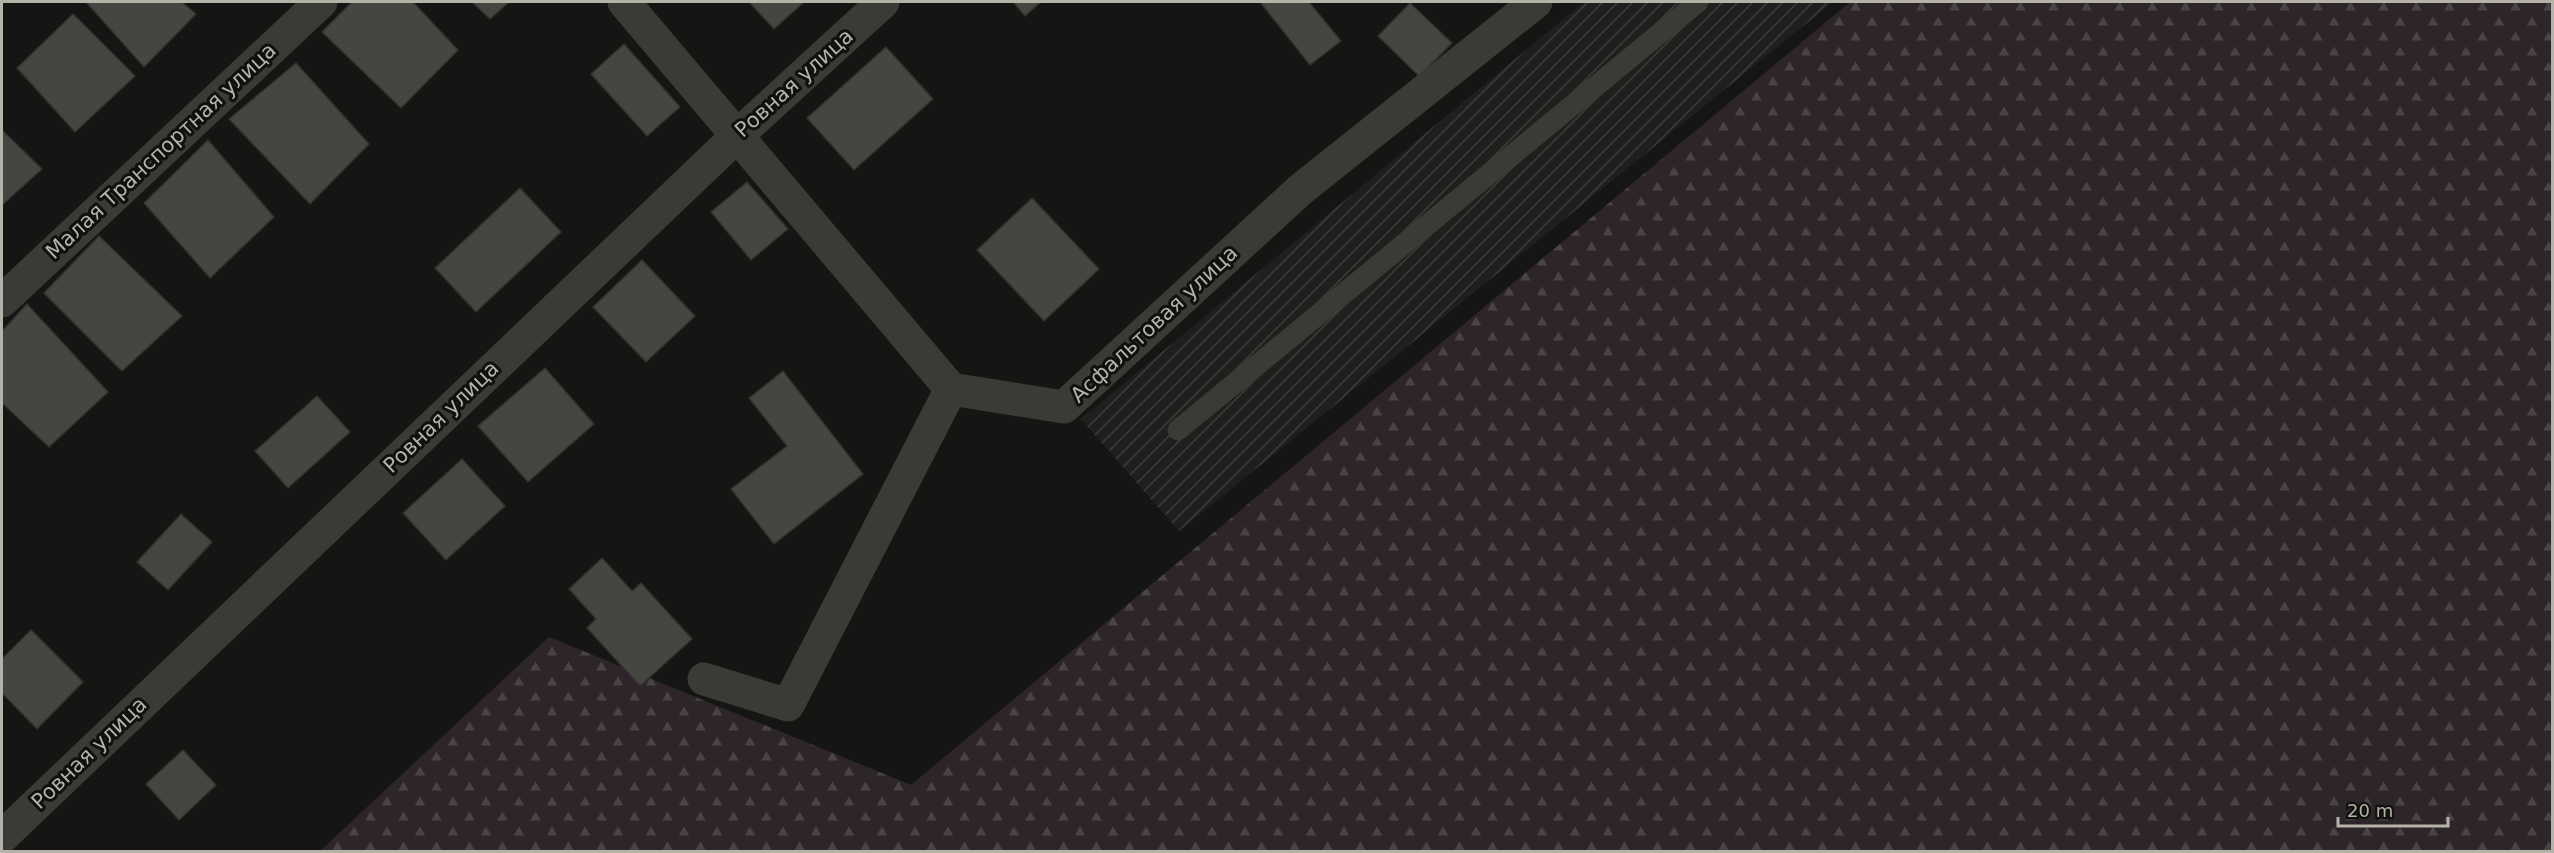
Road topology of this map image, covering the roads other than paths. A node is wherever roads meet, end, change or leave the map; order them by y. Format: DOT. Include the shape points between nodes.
graph roads {
  1 [pos="321,2"];
  2 [pos="624,2"];
  3 [pos="884,2"];
  4 [pos="1536,2"];
  5 [pos="1698,2"];
  6 [pos="739,134"];
  7 [pos="2,301"];
  8 [pos="951,389"];
  9 [pos="1178,430"];
  10 [pos="704,679"];
  11 [pos="2,837"];
  1 -- 7 [label="street, Малая Транспортная улица"];
  2 -- 6 [label="street"];
  3 -- 6 [label="street, Ровная улица"];
  4 -- 8 [label="street, Асфальтовая улица" via="1300,190 1064,407"];
  5 -- 9 [label="lane"];
  6 -- 8 [label="street"];
  6 -- 11 [label="street, Ровная улица"];
  8 -- 10 [label="street" via="788,705"];
}
